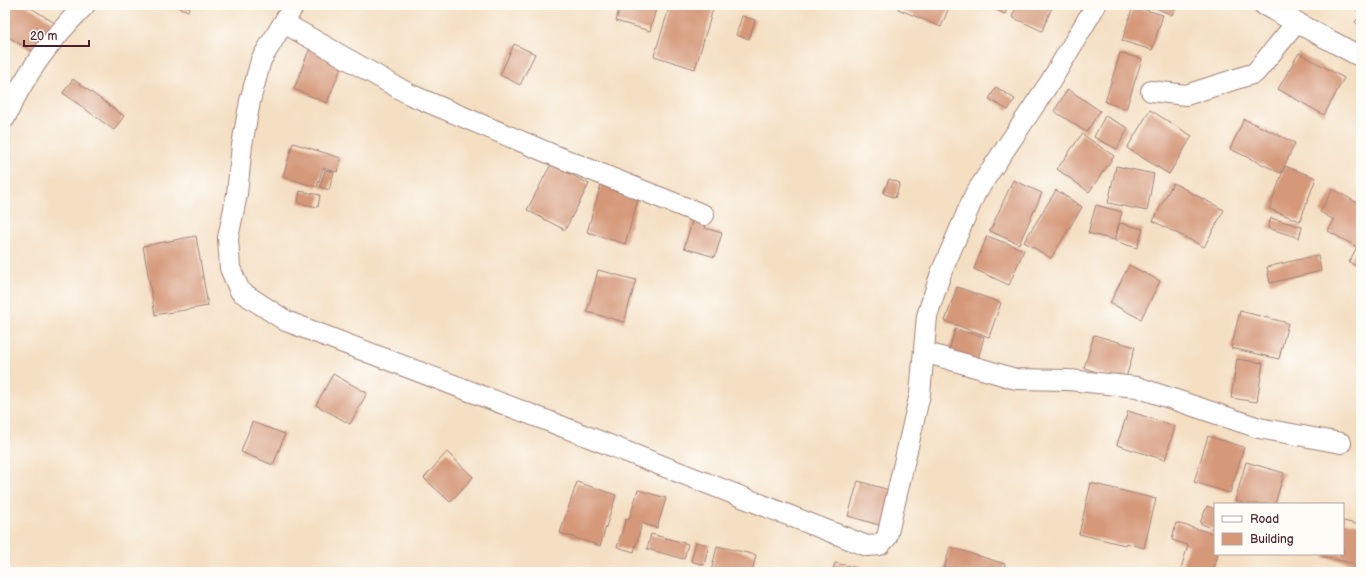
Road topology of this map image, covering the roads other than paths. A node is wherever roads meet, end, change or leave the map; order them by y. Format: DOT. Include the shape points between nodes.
graph roads {
  1 [pos="85,5"];
  2 [pos="294,5"];
  3 [pos="1096,5"];
  4 [pos="1264,5"];
  5 [pos="1297,22"];
  6 [pos="284,23"];
  7 [pos="1361,57"];
  8 [pos="1151,91"];
  9 [pos="5,118"];
  10 [pos="704,215"];
  11 [pos="924,352"];
  12 [pos="1341,443"];
  1 -- 9 [label="street" via="59,30 13,100"];
  2 -- 6 [label="street"];
  3 -- 11 [label="street" via="1052,79 975,194 941,273 927,316"];
  4 -- 5 [label="street"];
  5 -- 7 [label="street"];
  5 -- 8 [label="street" via="1255,73 1186,95"];
  6 -- 10 [label="street" via="409,94"];
  6 -- 11 [label="street" via="261,60 250,101 228,238 230,268 240,291 286,321 867,546 880,545 887,537 920,394"];
  11 -- 12 [label="street" via="1016,379 1069,380 1137,387 1259,428"];
}
